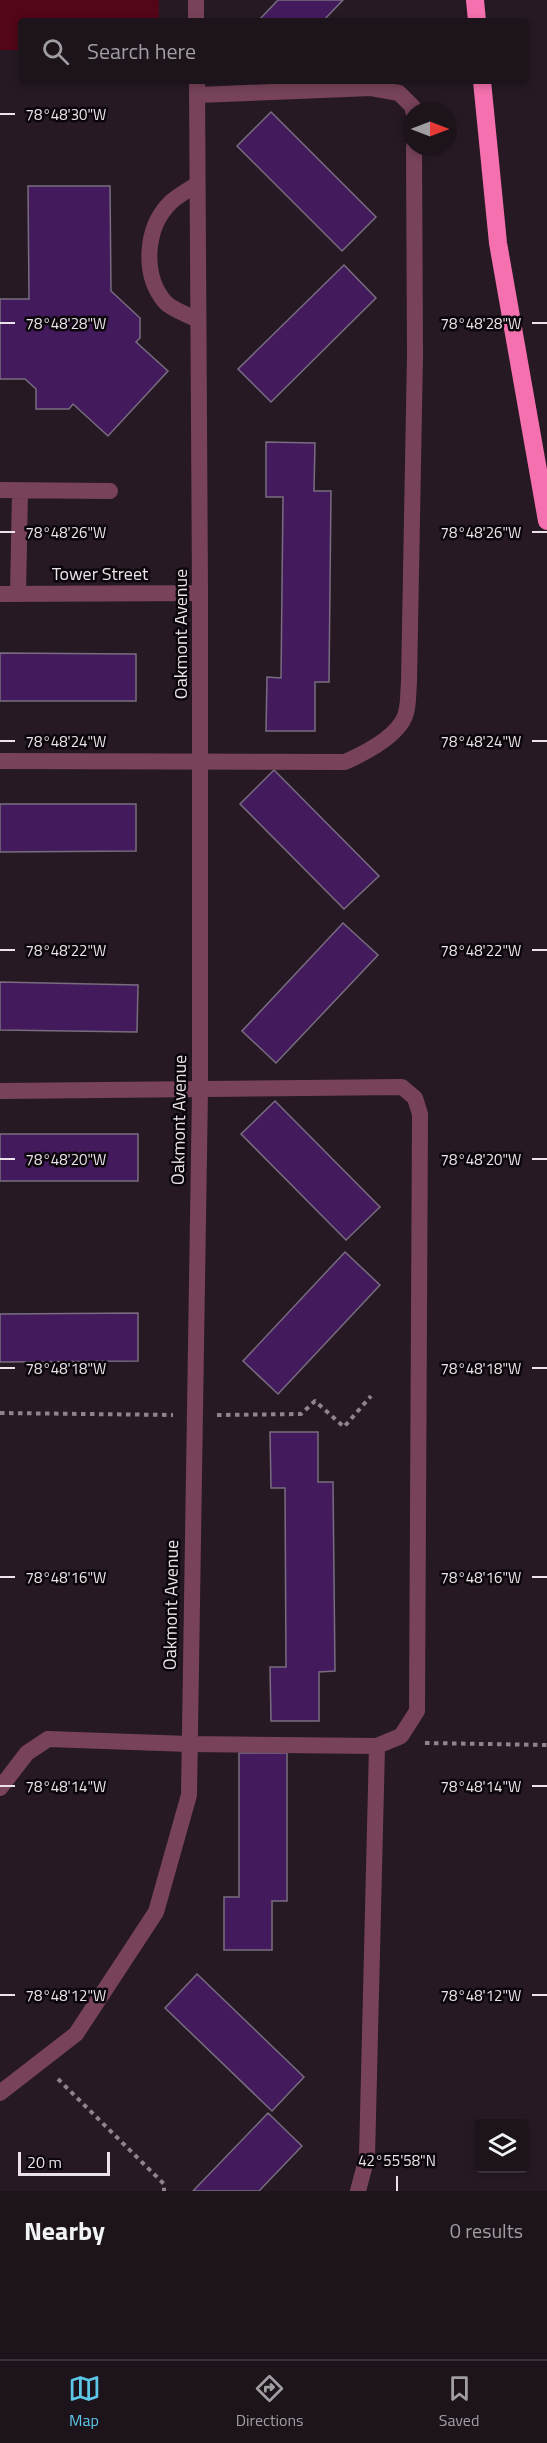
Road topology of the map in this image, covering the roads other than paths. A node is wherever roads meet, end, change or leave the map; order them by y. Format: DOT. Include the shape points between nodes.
graph roads {
  1 [pos="196,0"];
  2 [pos="475,0"];
  3 [pos="196,18"];
  4 [pos="477,18"];
  5 [pos="482,84"];
  6 [pos="197,88"];
  7 [pos="408,102"];
  8 [pos="414,156"];
  9 [pos="197,184"];
  10 [pos="198,320"];
  11 [pos="0,490"];
  12 [pos="20,491"];
  13 [pos="110,491"];
  14 [pos="547,521"];
  15 [pos="200,593"];
  16 [pos="0,594"];
  17 [pos="18,594"];
  18 [pos="0,761"];
  19 [pos="200,763"];
  20 [pos="200,1090"];
  21 [pos="0,1091"];
  22 [pos="189,1744"];
  23 [pos="377,1746"];
  24 [pos="0,1788"];
  25 [pos="0,2093"];
  26 [pos="358,2191"];
  1 -- 3 [label="street"];
  2 -- 4 [label="highway"];
  5 -- 14 [label="highway" via="498,243"];
  6 -- 7 [label="street" via="371,88 399,93"];
  6 -- 9 [label="street, Oakmont Avenue"];
  8 -- 19 [label="street" via="415,354 409,682 405,716 389,736 345,762"];
  9 -- 10 [label="street, Oakmont Avenue"];
  9 -- 10 [label="street" via="170,203 154,227 149,253 154,280 166,304"];
  10 -- 15 [label="street, Oakmont Avenue"];
  11 -- 12 [label="street"];
  12 -- 13 [label="street"];
  12 -- 17 [label="street"];
  15 -- 17 [label="street, Tower Street"];
  15 -- 19 [label="street, Oakmont Avenue"];
  16 -- 17 [label="street, Tower Street"];
  18 -- 19 [label="street"];
  19 -- 20 [label="street, Oakmont Avenue"];
  20 -- 21 [label="street"];
  20 -- 22 [label="street, Oakmont Avenue"];
  20 -- 23 [label="street" via="402,1087 415,1098 420,1114 417,1712 401,1736"];
  22 -- 23 [label="street"];
  22 -- 24 [label="street" via="48,1739 27,1753"];
  22 -- 25 [label="street, Oakmont Avenue" via="189,1795 156,1912 76,2034"];
  23 -- 26 [label="street" via="367,2157"];
}
